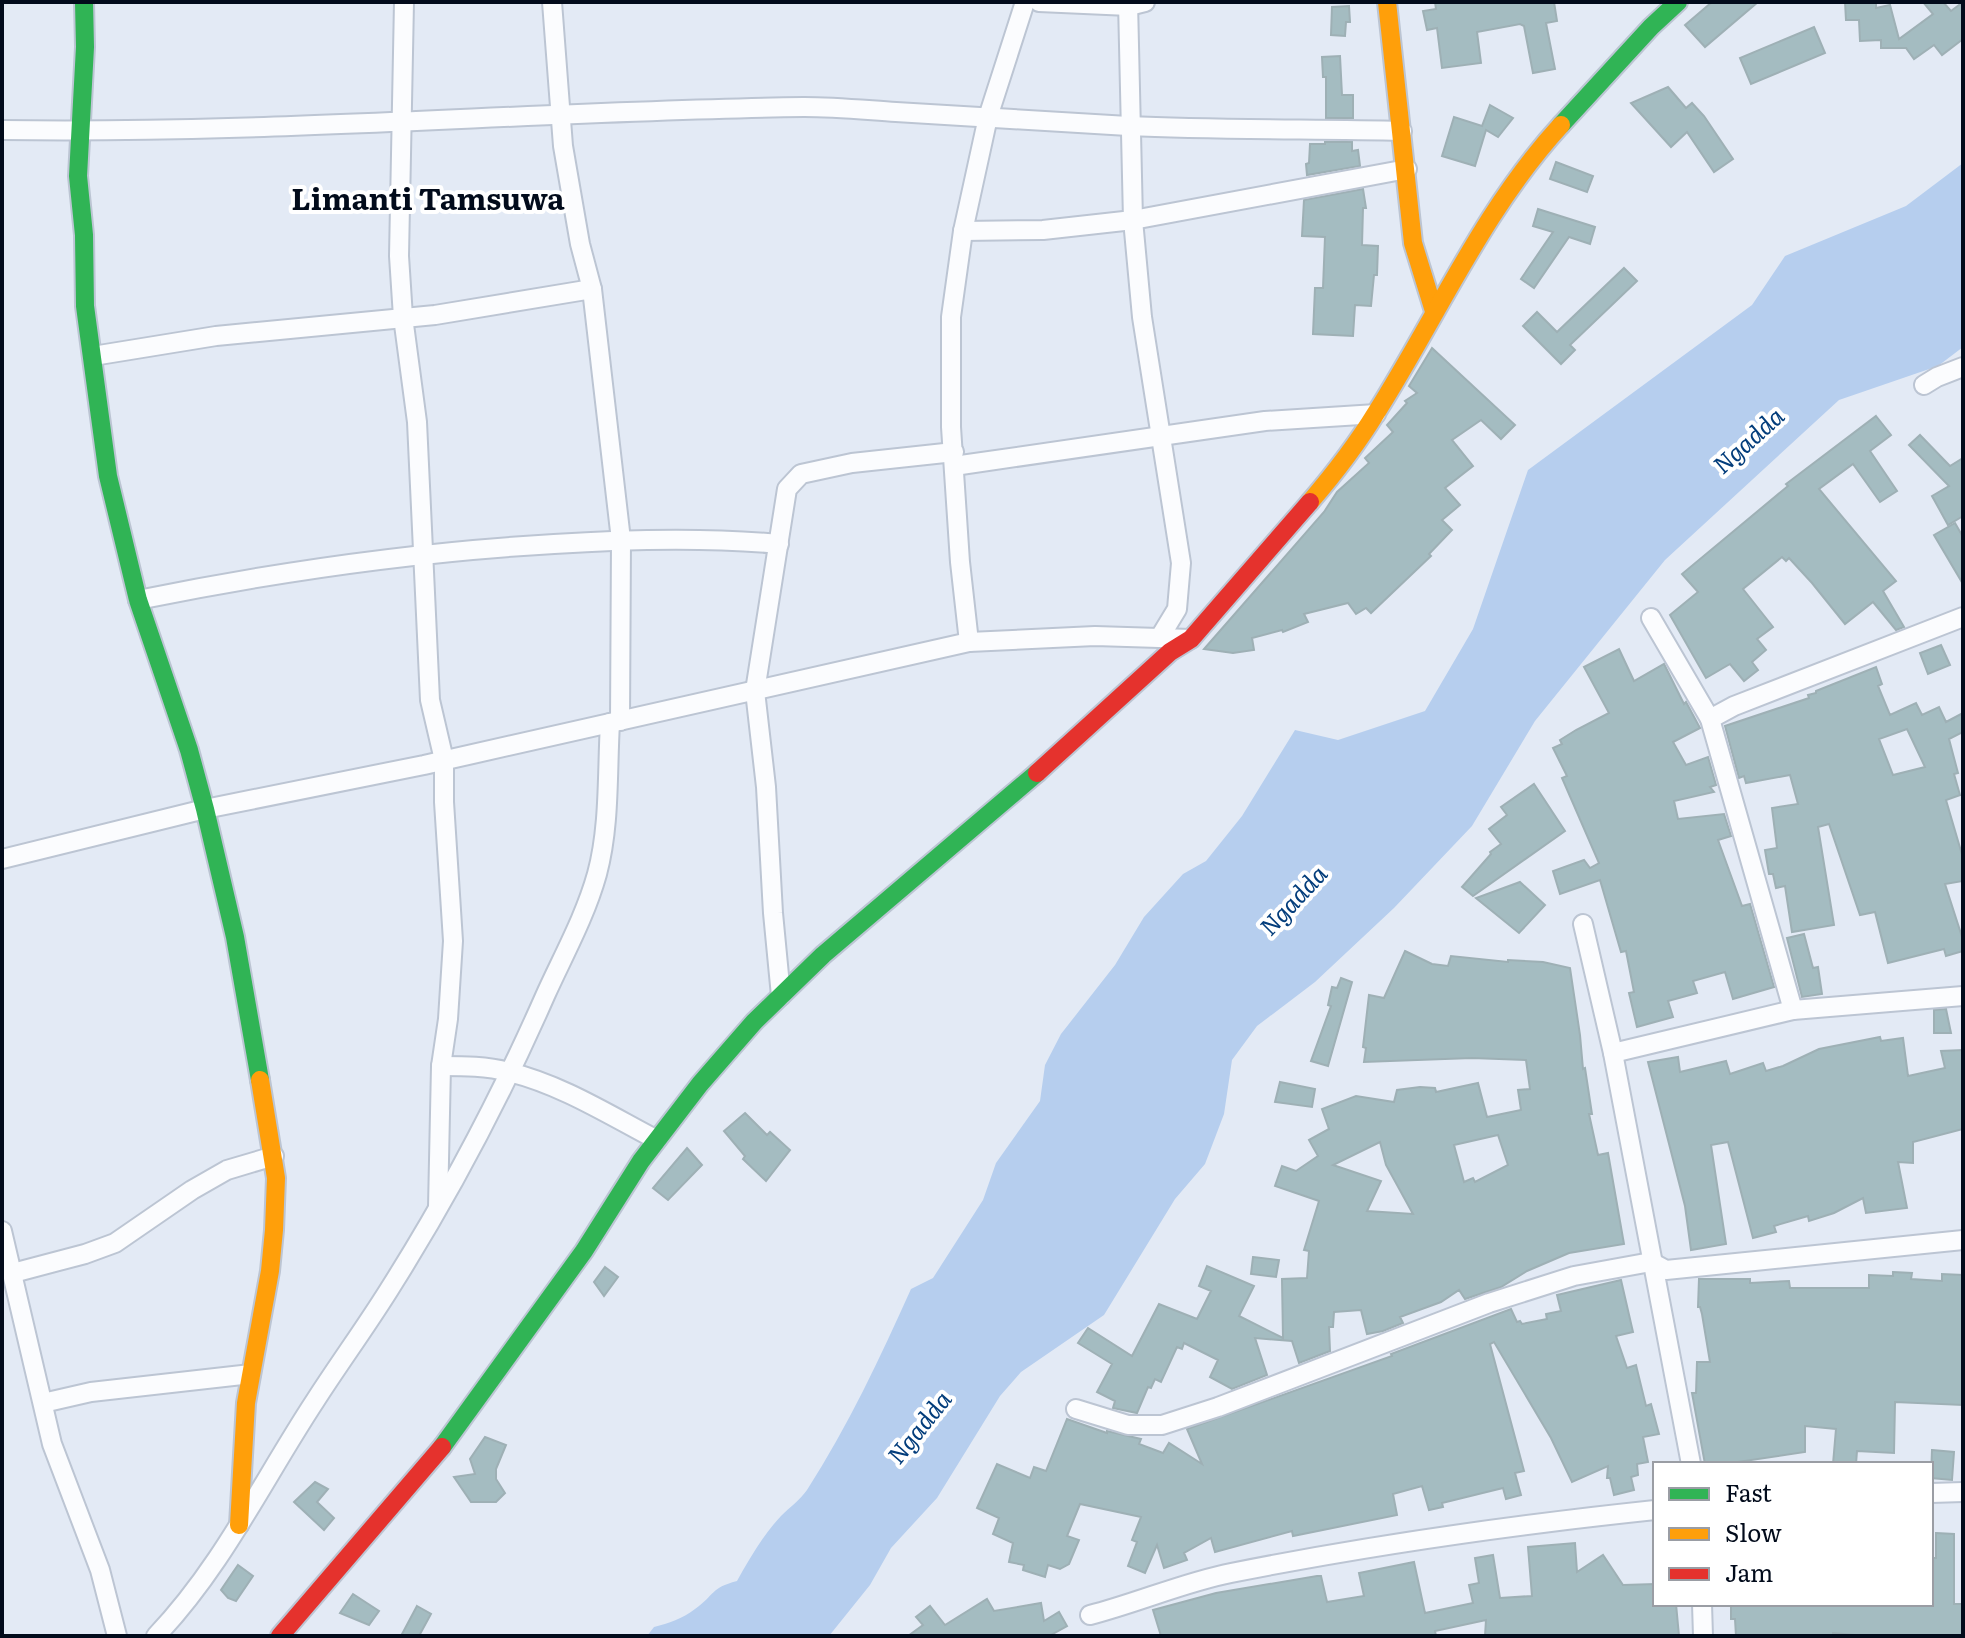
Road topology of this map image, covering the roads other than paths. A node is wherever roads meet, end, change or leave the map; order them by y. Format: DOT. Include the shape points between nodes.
graph roads {
  1 [pos="84,2"];
  2 [pos="404,2"];
  3 [pos="552,2"];
  4 [pos="1025,2"];
  5 [pos="1039,2"];
  6 [pos="1387,2"];
  7 [pos="1678,2"];
  8 [pos="1134,3"];
  9 [pos="560,114"];
  10 [pos="988,117"];
  11 [pos="403,120"];
  12 [pos="1130,126"];
  13 [pos="2,130"];
  14 [pos="80,131"];
  15 [pos="1402,131"];
  16 [pos="1407,169"];
  17 [pos="1133,220"];
  18 [pos="963,231"];
  19 [pos="592,289"];
  20 [pos="1434,311"];
  21 [pos="403,317"];
  22 [pos="93,356"];
  23 [pos="1963,367"];
  24 [pos="1924,385"];
  25 [pos="1376,414"];
  26 [pos="1159,435"];
  27 [pos="954,459"];
  28 [pos="621,540"];
  29 [pos="779,544"];
  30 [pos="424,554"];
  31 [pos="138,600"];
  32 [pos="1963,617"];
  33 [pos="1651,618"];
  34 [pos="1160,637"];
  35 [pos="1191,639"];
  36 [pos="969,642"];
  37 [pos="755,691"];
  38 [pos="1710,719"];
  39 [pos="615,722"];
  40 [pos="444,760"];
  41 [pos="205,809"];
  42 [pos="2,859"];
  43 [pos="1583,924"];
  44 [pos="781,996"];
  45 [pos="1963,996"];
  46 [pos="1793,1010"];
  47 [pos="1613,1053"];
  48 [pos="441,1066"];
  49 [pos="510,1072"];
  50 [pos="657,1140"];
  51 [pos="274,1156"];
  52 [pos="438,1207"];
  53 [pos="2,1231"];
  54 [pos="1963,1240"];
  55 [pos="1651,1262"];
  56 [pos="13,1273"];
  57 [pos="251,1374"];
  58 [pos="43,1403"];
  59 [pos="1076,1409"];
  60 [pos="1691,1462"];
  61 [pos="1963,1492"];
  62 [pos="1933,1493"];
  63 [pos="1653,1510"];
  64 [pos="239,1525"];
  65 [pos="1702,1606"];
  66 [pos="1090,1615"];
  67 [pos="117,1636"];
  68 [pos="156,1636"];
  69 [pos="280,1636"];
  70 [pos="1703,1636"];
  1 -- 14 [label="street"];
  2 -- 11 [label="street"];
  3 -- 9 [label="street"];
  4 -- 10 [label="street"];
  5 -- 8 [label="street"];
  6 -- 15 [label="street"];
  7 -- 20 [label="street" via="1552,135 1502,202"];
  8 -- 12 [label="street"];
  9 -- 10 [label="street" via="809,107"];
  9 -- 11 [label="street"];
  9 -- 19 [label="street"];
  10 -- 12 [label="street"];
  10 -- 18 [label="street"];
  11 -- 14 [label="street"];
  11 -- 21 [label="street"];
  12 -- 15 [label="street"];
  12 -- 17 [label="street"];
  13 -- 14 [label="street"];
  14 -- 22 [label="street" via="85,306"];
  15 -- 16 [label="street"];
  16 -- 17 [label="street"];
  16 -- 20 [label="street" via="1413,243"];
  17 -- 18 [label="street" via="1043,230"];
  17 -- 26 [label="street"];
  18 -- 27 [label="street" via="951,317"];
  19 -- 21 [label="street"];
  19 -- 28 [label="street"];
  20 -- 25 [label="street"];
  21 -- 22 [label="street" via="216,336"];
  21 -- 30 [label="street" via="417,422"];
  22 -- 31 [label="street" via="108,476"];
  23 -- 24 [label="street"];
  25 -- 26 [label="street"];
  25 -- 35 [label="street" via="1320,491"];
  26 -- 27 [label="street"];
  26 -- 34 [label="street" via="1181,563 1177,609"];
  27 -- 29 [label="street" via="852,463 801,474 787,489"];
  27 -- 36 [label="street"];
  28 -- 29 [label="street" via="716,538"];
  28 -- 30 [label="street"];
  28 -- 39 [label="street"];
  29 -- 37 [label="street"];
  30 -- 31 [label="street" via="247,578"];
  30 -- 40 [label="street" via="430,700"];
  31 -- 41 [label="street"];
  32 -- 38 [label="street"];
  33 -- 38 [label="street"];
  34 -- 35 [label="street"];
  34 -- 36 [label="street"];
  35 -- 44 [label="street"];
  36 -- 37 [label="street"];
  37 -- 39 [label="street"];
  37 -- 44 [label="street"];
  38 -- 46 [label="street"];
  39 -- 40 [label="street"];
  39 -- 49 [label="street" via="597,873 577,929"];
  40 -- 41 [label="street"];
  40 -- 48 [label="street" via="453,941"];
  41 -- 42 [label="street"];
  41 -- 51 [label="street" via="235,937"];
  43 -- 47 [label="street"];
  44 -- 50 [label="street"];
  45 -- 46 [label="street"];
  46 -- 47 [label="street"];
  47 -- 55 [label="street"];
  48 -- 49 [label="street"];
  48 -- 52 [label="street"];
  49 -- 50 [label="street" via="571,1094"];
  49 -- 52 [label="street"];
  50 -- 69 [label="street" via="456,1430"];
  51 -- 56 [label="street" via="227,1170 115,1243"];
  51 -- 57 [label="street" via="270,1271"];
  52 -- 64 [label="street"];
  53 -- 56 [label="street"];
  54 -- 55 [label="street" via="1666,1270"];
  55 -- 59 [label="street" via="1574,1276 1489,1303 1162,1425 1128,1425"];
  55 -- 60 [label="street"];
  56 -- 58 [label="street"];
  57 -- 58 [label="street" via="91,1392"];
  57 -- 64 [label="street"];
  58 -- 67 [label="street"];
  61 -- 62 [label="street"];
  63 -- 66 [label="street" via="1228,1574"];
  64 -- 68 [label="street" via="180,1612"];
  65 -- 70 [label="street"];
}
